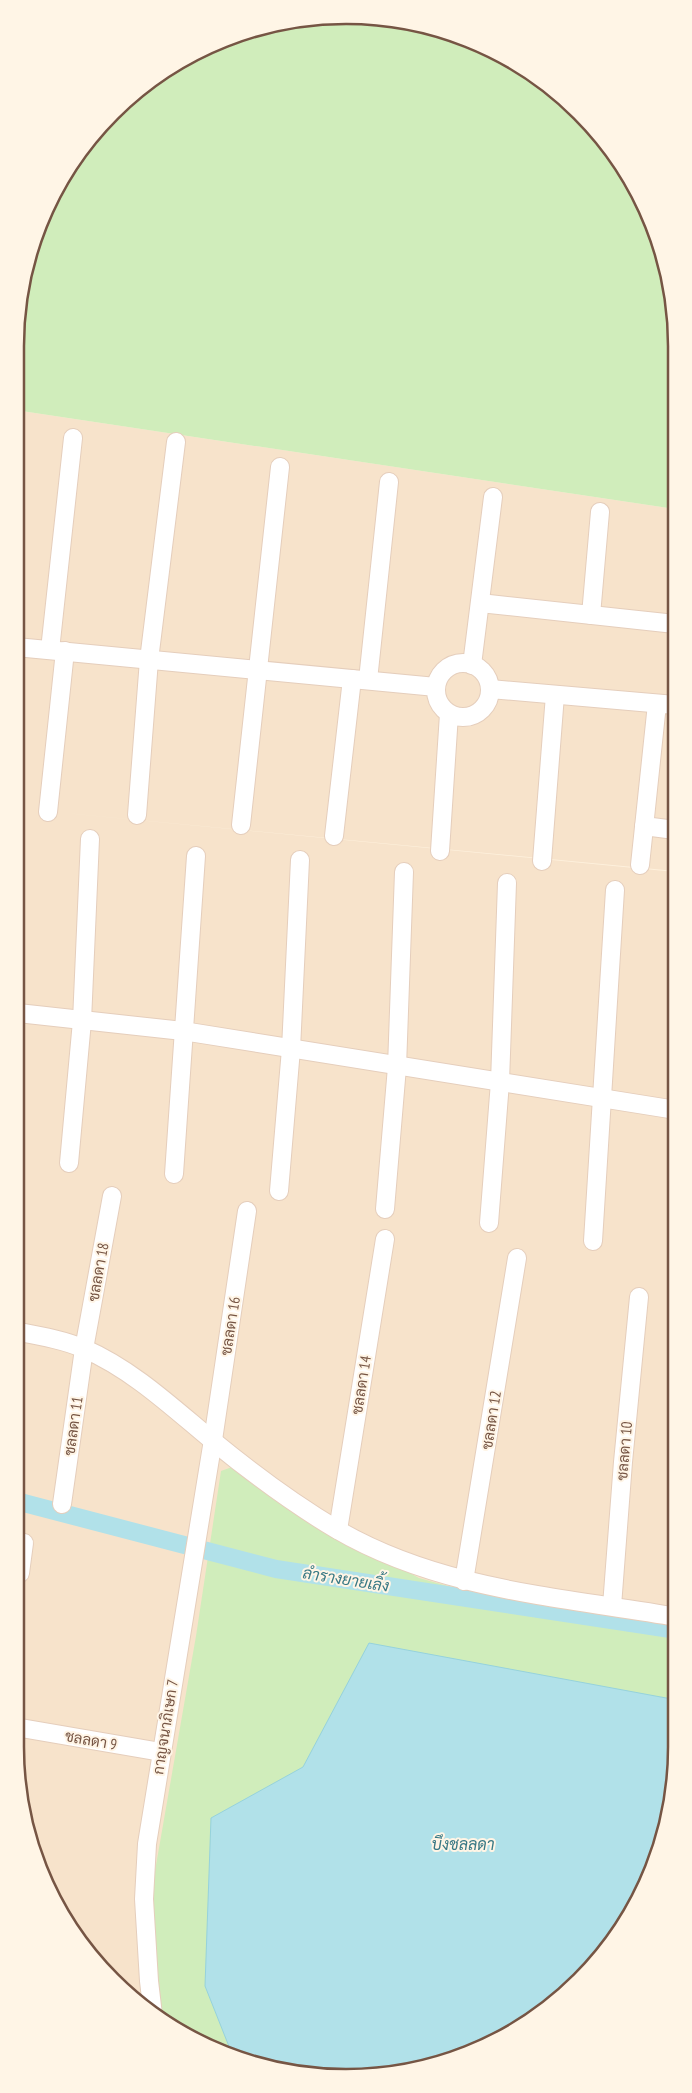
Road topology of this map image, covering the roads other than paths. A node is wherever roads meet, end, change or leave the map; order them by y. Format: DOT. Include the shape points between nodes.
graph roads {
  1 [pos="73,438"];
  2 [pos="176,442"];
  3 [pos="280,467"];
  4 [pos="389,482"];
  5 [pos="493,497"];
  6 [pos="600,512"];
  7 [pos="480,603"];
  8 [pos="591,615"];
  9 [pos="668,623"];
  10 [pos="24,648"];
  11 [pos="58,651"];
  12 [pos="149,660"];
  13 [pos="472,665"];
  14 [pos="257,670"];
  15 [pos="360,680"];
  16 [pos="436,687"];
  17 [pos="490,689"];
  18 [pos="555,695"];
  19 [pos="666,704"];
  20 [pos="449,714"];
  21 [pos="48,812"];
  22 [pos="137,815"];
  23 [pos="241,825"];
  24 [pos="644,826"];
  25 [pos="668,829"];
  26 [pos="334,836"];
  27 [pos="90,839"];
  28 [pos="440,852"];
  29 [pos="196,856"];
  30 [pos="300,860"];
  31 [pos="542,861"];
  32 [pos="640,866"];
  33 [pos="404,872"];
  34 [pos="507,883"];
  35 [pos="615,890"];
  36 [pos="24,1014"];
  37 [pos="82,1020"];
  38 [pos="183,1031"];
  39 [pos="291,1049"];
  40 [pos="397,1067"];
  41 [pos="500,1082"];
  42 [pos="603,1098"];
  43 [pos="668,1109"];
  44 [pos="70,1163"];
  45 [pos="174,1174"];
  46 [pos="279,1191"];
  47 [pos="112,1196"];
  48 [pos="385,1208"];
  49 [pos="247,1211"];
  50 [pos="490,1223"];
  51 [pos="385,1239"];
  52 [pos="593,1241"];
  53 [pos="517,1258"];
  54 [pos="639,1297"];
  55 [pos="24,1333"];
  56 [pos="84,1349"];
  57 [pos="213,1440"];
  58 [pos="62,1504"];
  59 [pos="338,1530"];
  60 [pos="464,1581"];
  61 [pos="612,1606"];
  62 [pos="668,1615"];
  63 [pos="24,1729"];
  64 [pos="161,1752"];
  65 [pos="152,2005"];
  1 -- 11 [label="street"];
  2 -- 12 [label="street"];
  3 -- 14 [label="street"];
  4 -- 15 [label="street"];
  5 -- 7 [label="street"];
  6 -- 8 [label="street"];
  7 -- 8 [label="street"];
  7 -- 13 [label="street"];
  8 -- 9 [label="street"];
  10 -- 11 [label="street"];
  11 -- 12 [label="street"];
  11 -- 21 [label="street"];
  12 -- 14 [label="street"];
  12 -- 22 [label="street"];
  13 -- 16 [label="street" via="455,664 447,668 440,674"];
  13 -- 17 [label="street" via="486,676"];
  14 -- 15 [label="street"];
  14 -- 23 [label="street"];
  15 -- 16 [label="street"];
  15 -- 26 [label="street"];
  16 -- 20 [label="street" via="437,700"];
  17 -- 18 [label="street"];
  17 -- 20 [label="street" via="488,702 476,715 458,718"];
  18 -- 19 [label="street"];
  18 -- 31 [label="street"];
  19 -- 24 [label="street"];
  20 -- 28 [label="street"];
  24 -- 25 [label="street"];
  24 -- 32 [label="street"];
  27 -- 37 [label="street"];
  29 -- 38 [label="street"];
  30 -- 39 [label="street"];
  33 -- 40 [label="street"];
  34 -- 41 [label="street"];
  35 -- 42 [label="street"];
  36 -- 37 [label="street"];
  37 -- 38 [label="street"];
  37 -- 44 [label="street"];
  38 -- 39 [label="street"];
  38 -- 45 [label="street"];
  39 -- 40 [label="street"];
  39 -- 46 [label="street"];
  40 -- 41 [label="street"];
  40 -- 48 [label="street"];
  41 -- 42 [label="street"];
  41 -- 50 [label="street"];
  42 -- 43 [label="street"];
  42 -- 52 [label="street"];
  47 -- 56 [label="street, ชลลดา 18"];
  49 -- 57 [label="street, ชลลดา 16"];
  51 -- 59 [label="street, ชลลดา 14"];
  53 -- 60 [label="street, ชลลดา 12"];
  54 -- 61 [label="street, ชลลดา 10"];
  55 -- 56 [label="street"];
  56 -- 57 [label="street" via="169,1403"];
  56 -- 58 [label="street, ชลลดา 11"];
  57 -- 59 [label="street" via="256,1475"];
  57 -- 64 [label="street, กาญจนาภิเษก 7"];
  59 -- 60 [label="street" via="395,1558"];
  60 -- 61 [label="street"];
  61 -- 62 [label="street"];
  63 -- 64 [label="street, ชลลดา 9"];
  64 -- 65 [label="street, กาญจนาภิเษก 7" via="145,1869 144,1899"];
}
